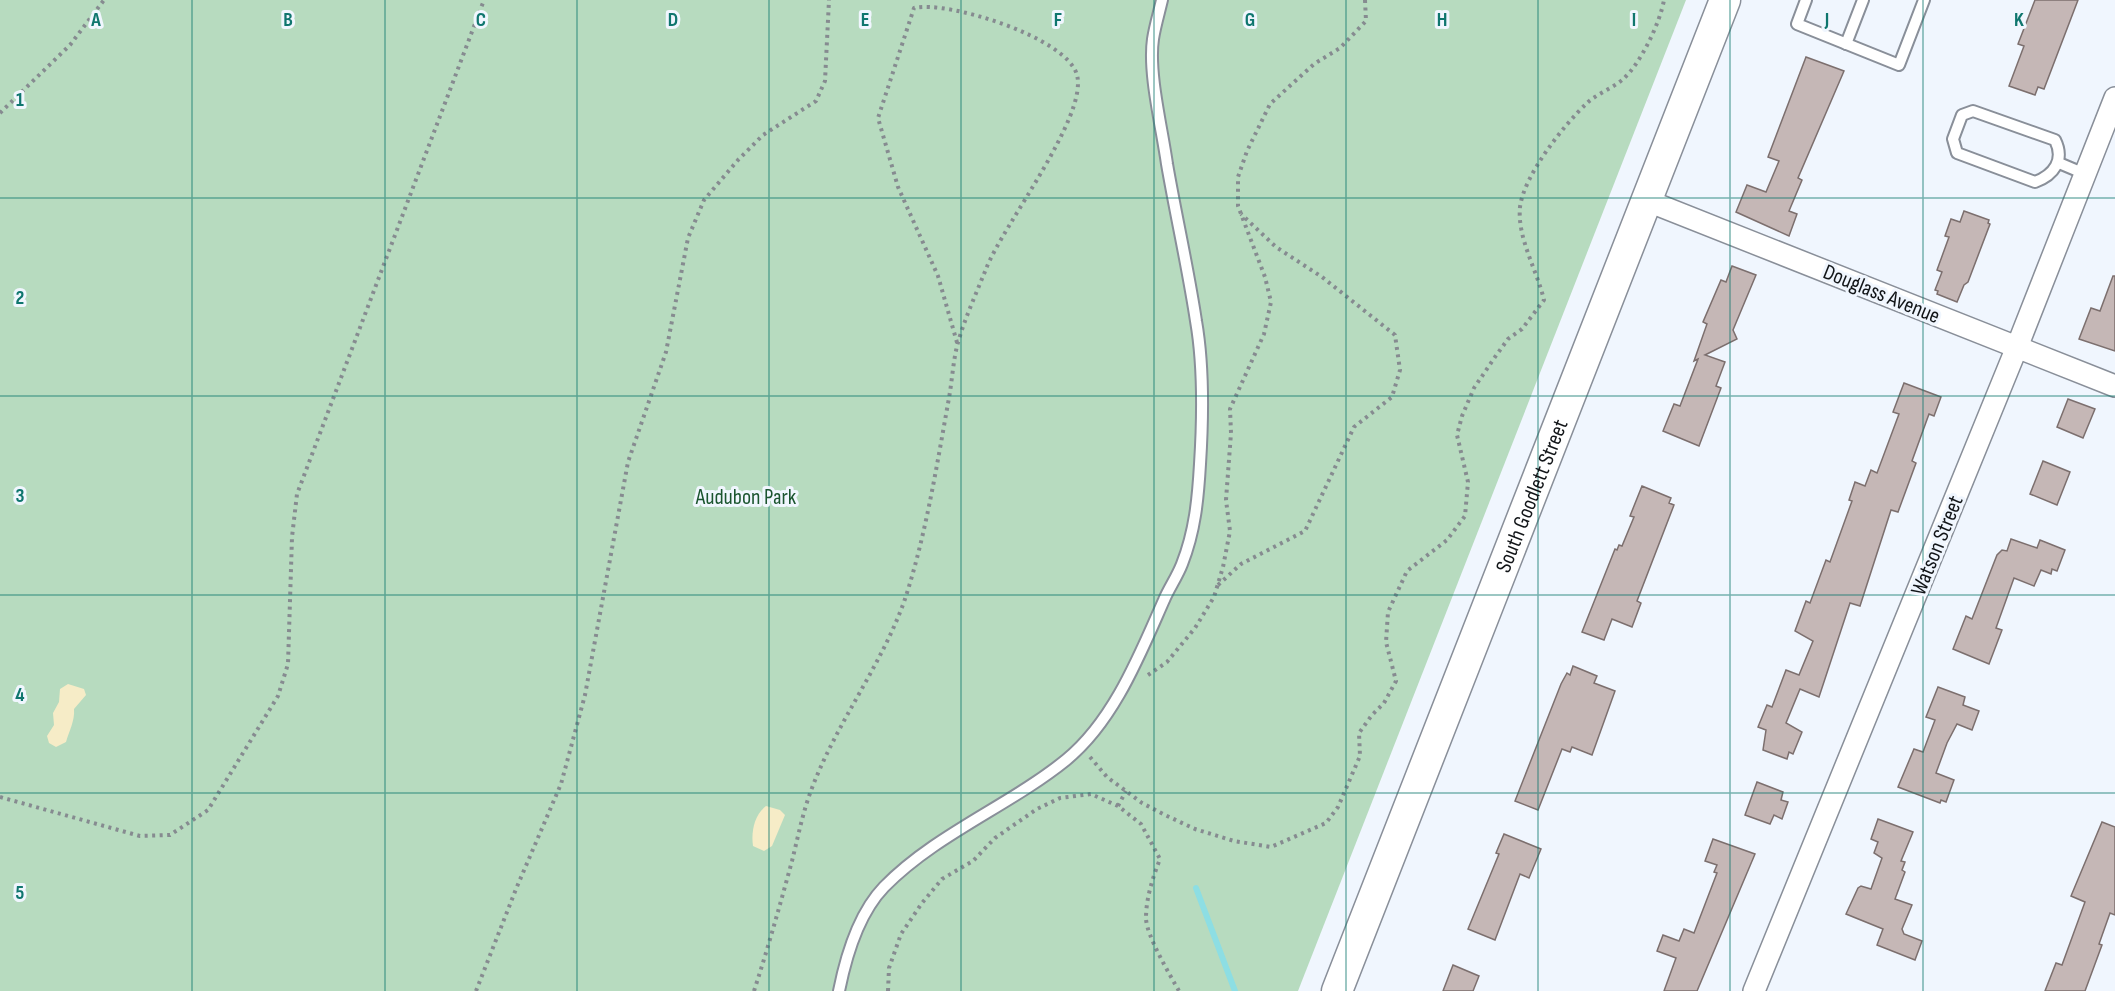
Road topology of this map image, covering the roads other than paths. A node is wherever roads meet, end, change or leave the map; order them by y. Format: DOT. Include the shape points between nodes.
graph roads {
  1 [pos="1162,0"];
  2 [pos="1725,0"];
  3 [pos="1806,0"];
  4 [pos="1863,0"];
  5 [pos="1924,0"];
  6 [pos="1846,44"];
  7 [pos="2115,98"];
  8 [pos="2059,163"];
  9 [pos="2085,174"];
  10 [pos="1648,201"];
  11 [pos="2017,347"];
  12 [pos="2115,387"];
  13 [pos="839,991"];
  14 [pos="1337,991"];
  15 [pos="1754,991"];
  1 -- 13 [label="lane" via="1152,41 1156,88 1197,322 1201,370 1201,450 1194,531 1143,651 1091,734 1068,759 922,855 883,889 863,919 845,960"];
  2 -- 10 [label="main road, South Goodlett Street"];
  3 -- 6 [label="lane" via="1797,24"];
  4 -- 6 [label="lane"];
  5 -- 6 [label="lane" via="1899,65"];
  7 -- 9 [label="street, Watson Street"];
  8 -- 8 [label="lane" via="2060,150 2055,140 1973,111 1962,115 1953,139 1957,153 2035,182 2047,178"];
  8 -- 9 [label="lane"];
  9 -- 11 [label="street, Watson Street"];
  10 -- 11 [label="street, Douglass Avenue"];
  10 -- 14 [label="main road, South Goodlett Street"];
  11 -- 12 [label="street, Douglass Avenue"];
  11 -- 15 [label="street, Watson Street"];
}
